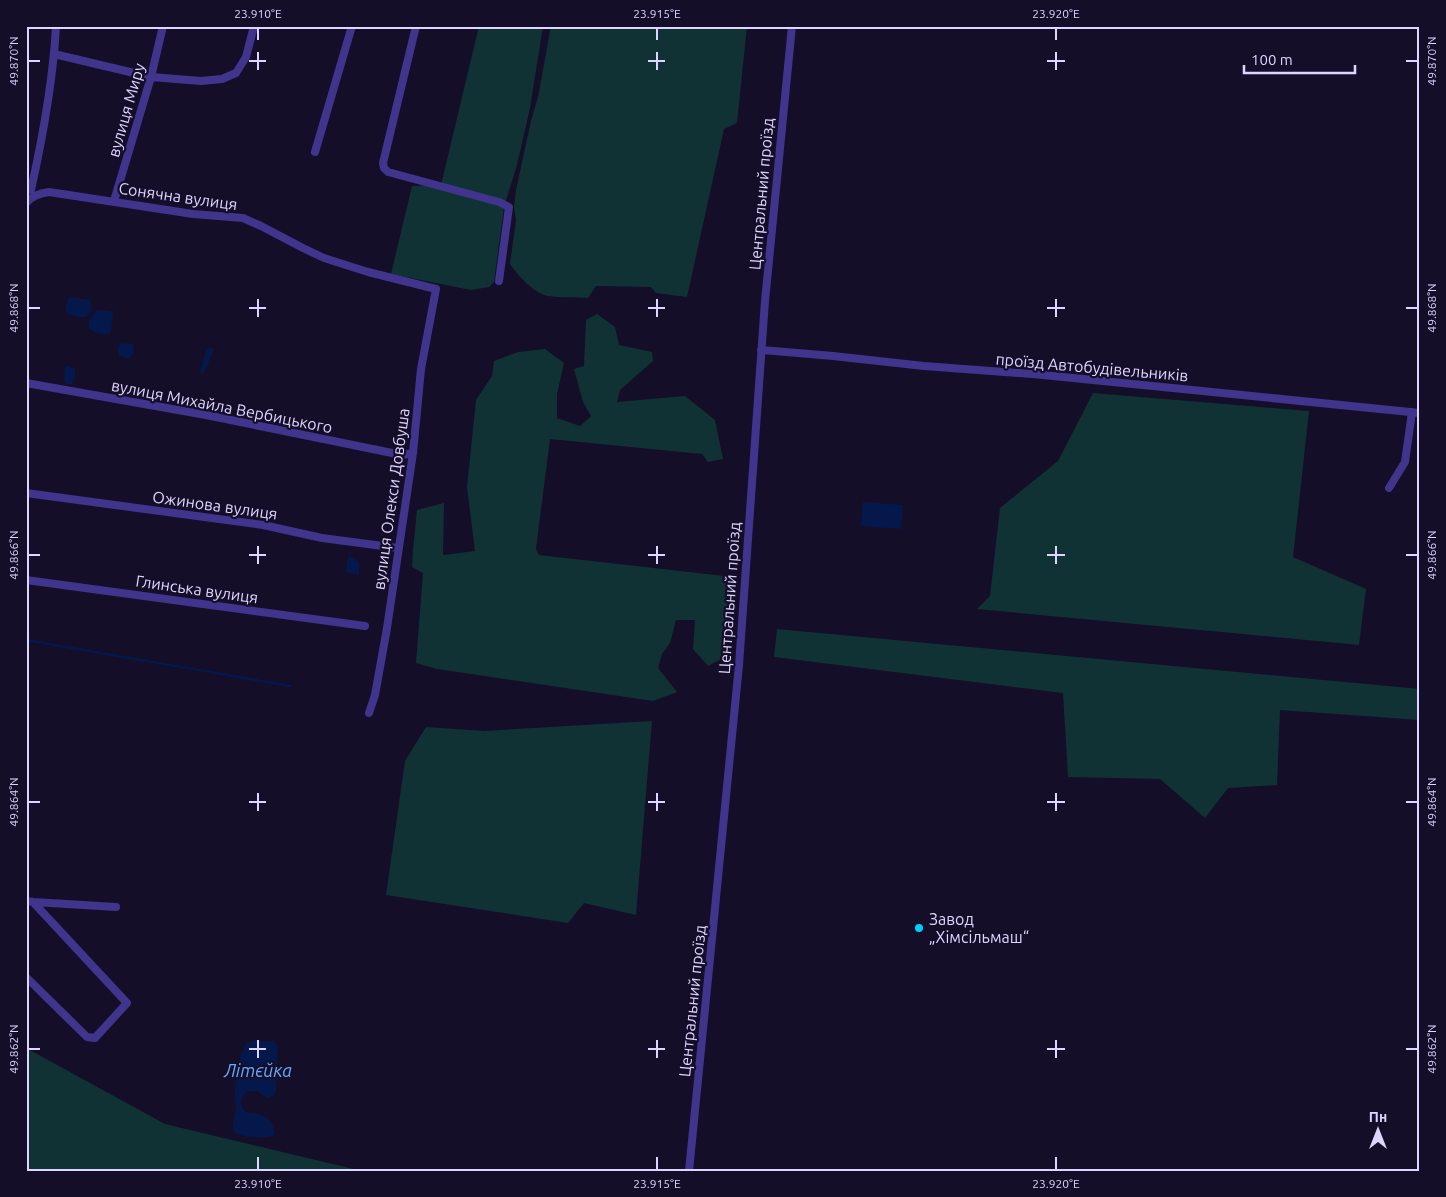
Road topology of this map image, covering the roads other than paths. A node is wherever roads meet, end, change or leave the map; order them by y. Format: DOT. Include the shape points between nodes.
graph roads {
  1 [pos="56,26"];
  2 [pos="163,26"];
  3 [pos="254,26"];
  4 [pos="352,26"];
  5 [pos="416,26"];
  6 [pos="792,26"];
  7 [pos="54,54"];
  8 [pos="151,77"];
  9 [pos="315,152"];
  10 [pos="31,192"];
  11 [pos="114,201"];
  12 [pos="26,203"];
  13 [pos="499,280"];
  14 [pos="436,288"];
  15 [pos="761,350"];
  16 [pos="26,383"];
  17 [pos="1416,412"];
  18 [pos="413,453"];
  19 [pos="1389,488"];
  20 [pos="26,493"];
  21 [pos="398,548"];
  22 [pos="26,580"];
  23 [pos="365,626"];
  24 [pos="369,713"];
  25 [pos="30,902"];
  26 [pos="116,907"];
  27 [pos="26,977"];
  28 [pos="690,1171"];
  1 -- 7 [label="street"];
  2 -- 8 [label="street, вулиця Миру"];
  3 -- 8 [label="street" via="246,58 236,73 222,79 201,81"];
  4 -- 9 [label="street"];
  5 -- 13 [label="street" via="384,168 388,172 509,207"];
  6 -- 15 [label="street, Центральний проїзд"];
  7 -- 8 [label="street"];
  7 -- 10 [label="street"];
  8 -- 11 [label="street, вулиця Миру"];
  10 -- 11 [label="street, Сонячна вулиця" via="55,192"];
  10 -- 12 [label="street"];
  11 -- 14 [label="street, Сонячна вулиця" via="193,214 243,218 331,260"];
  14 -- 18 [label="street, вулиця Олекси Довбуша" via="421,369"];
  15 -- 17 [label="street, проїзд Автобудівельників"];
  15 -- 28 [label="street, Центральний проїзд" via="739,665"];
  16 -- 18 [label="street, вулиця Михайла Вербицького" via="402,455"];
  17 -- 19 [label="street" via="1405,462"];
  18 -- 21 [label="street, вулиця Олекси Довбуша"];
  20 -- 21 [label="street, Ожинова вулиця" via="219,519"];
  21 -- 24 [label="street, вулиця Олекси Довбуша" via="375,695"];
  22 -- 23 [label="street, Глинська вулиця"];
  25 -- 26 [label="street"];
  25 -- 27 [label="street" via="127,1003 95,1038 87,1037"];
}
